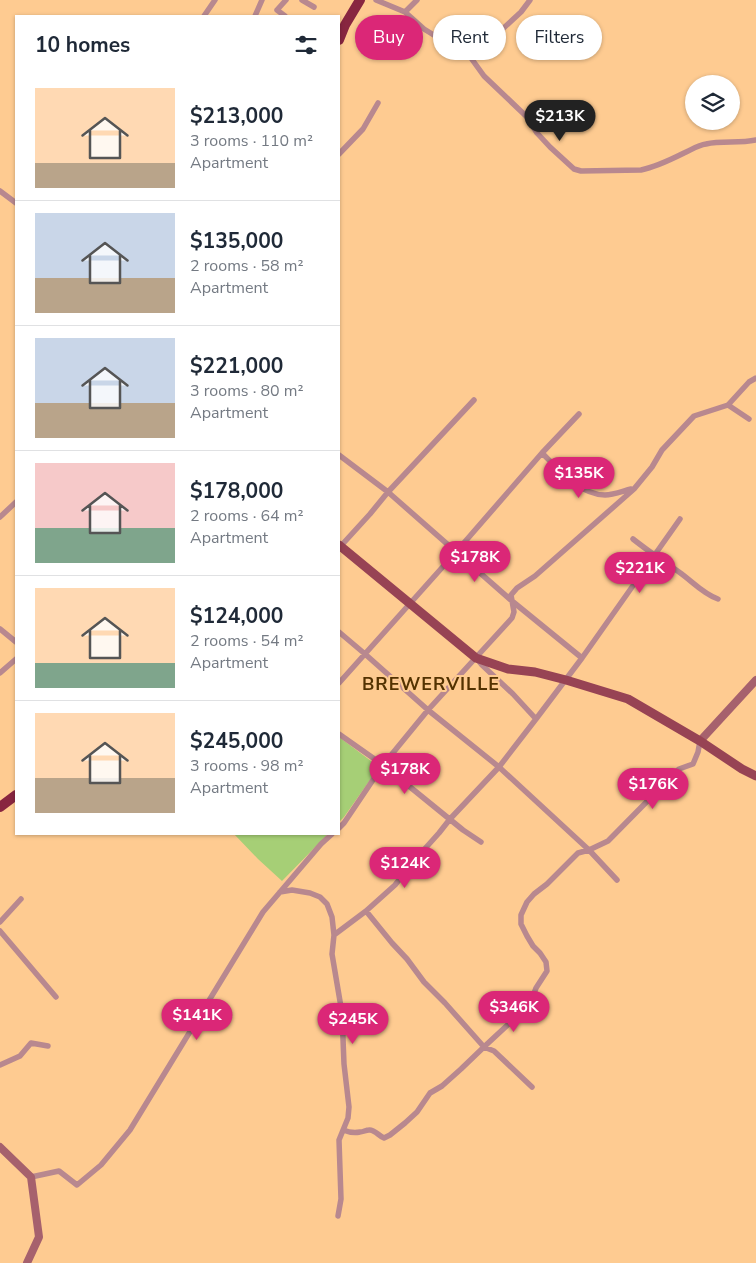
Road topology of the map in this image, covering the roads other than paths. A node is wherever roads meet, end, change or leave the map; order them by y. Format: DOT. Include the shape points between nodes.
graph roads {
  1 [pos="215,0"];
  2 [pos="262,0"];
  3 [pos="286,0"];
  4 [pos="302,0"];
  5 [pos="360,0"];
  6 [pos="376,0"];
  7 [pos="417,0"];
  8 [pos="530,0"];
  9 [pos="314,7"];
  10 [pos="405,12"];
  11 [pos="205,14"];
  12 [pos="255,15"];
  13 [pos="284,15"];
  14 [pos="506,26"];
  15 [pos="433,35"];
  16 [pos="340,38"];
  17 [pos="472,60"];
  18 [pos="378,103"];
  19 [pos="756,140"];
  20 [pos="340,153"];
  21 [pos="0,191"];
  22 [pos="15,202"];
  23 [pos="756,378"];
  24 [pos="474,400"];
  25 [pos="728,405"];
  26 [pos="579,414"];
  27 [pos="749,419"];
  28 [pos="542,453"];
  29 [pos="340,456"];
  30 [pos="634,489"];
  31 [pos="388,492"];
  32 [pos="15,503"];
  33 [pos="0,517"];
  34 [pos="680,519"];
  35 [pos="633,539"];
  36 [pos="340,546"];
  37 [pos="340,548"];
  38 [pos="456,552"];
  39 [pos="654,556"];
  40 [pos="718,599"];
  41 [pos="512,601"];
  42 [pos="410,603"];
  43 [pos="0,630"];
  44 [pos="340,633"];
  45 [pos="15,641"];
  46 [pos="365,654"];
  47 [pos="476,658"];
  48 [pos="582,658"];
  49 [pos="15,660"];
  50 [pos="0,673"];
  51 [pos="566,680"];
  52 [pos="756,680"];
  53 [pos="340,682"];
  54 [pos="428,710"];
  55 [pos="536,719"];
  56 [pos="340,735"];
  57 [pos="700,741"];
  58 [pos="383,765"];
  59 [pos="499,767"];
  60 [pos="756,776"];
  61 [pos="15,796"];
  62 [pos="0,807"];
  63 [pos="450,819"];
  64 [pos="340,827"];
  65 [pos="331,835"];
  66 [pos="481,842"];
  67 [pos="589,850"];
  68 [pos="617,880"];
  69 [pos="280,892"];
  70 [pos="21,899"];
  71 [pos="366,911"];
  72 [pos="0,922"];
  73 [pos="0,931"];
  74 [pos="334,935"];
  75 [pos="56,997"];
  76 [pos="48,1046"];
  77 [pos="484,1047"];
  78 [pos="0,1065"];
  79 [pos="532,1087"];
  80 [pos="343,1130"];
  81 [pos="0,1147"];
  82 [pos="31,1177"];
  83 [pos="338,1216"];
  84 [pos="27,1263"];
  1 -- 11 [label="street"];
  2 -- 12 [label="street"];
  3 -- 13 [label="street" via="277,10"];
  4 -- 9 [label="street"];
  5 -- 16 [label="highway"];
  6 -- 10 [label="street"];
  7 -- 10 [label="street"];
  8 -- 14 [label="street"];
  10 -- 15 [label="street"];
  17 -- 19 [label="street" via="484,76 527,117 537,134 574,169 581,171 641,170 705,144"];
  18 -- 20 [label="street" via="363,129"];
  21 -- 22 [label="street"];
  23 -- 25 [label="street"];
  24 -- 31 [label="street"];
  25 -- 27 [label="street"];
  25 -- 30 [label="street" via="694,416 662,450"];
  26 -- 28 [label="street"];
  28 -- 30 [label="street" via="582,489 607,496"];
  28 -- 38 [label="street"];
  29 -- 31 [label="street"];
  30 -- 41 [label="street" via="517,588 511,595"];
  31 -- 36 [label="street"];
  31 -- 38 [label="street"];
  32 -- 33 [label="street"];
  34 -- 39 [label="street"];
  35 -- 39 [label="street"];
  37 -- 42 [label="main road"];
  38 -- 41 [label="street"];
  38 -- 42 [label="street"];
  39 -- 40 [label="street"];
  39 -- 48 [label="street"];
  41 -- 47 [label="street" via="512,618"];
  41 -- 48 [label="street"];
  42 -- 46 [label="street"];
  42 -- 47 [label="main road"];
  43 -- 45 [label="street"];
  44 -- 46 [label="street"];
  46 -- 53 [label="street"];
  46 -- 54 [label="street"];
  47 -- 51 [label="main road" via="508,669"];
  47 -- 54 [label="street"];
  47 -- 55 [label="street"];
  48 -- 51 [label="street"];
  49 -- 50 [label="street"];
  51 -- 55 [label="street"];
  51 -- 57 [label="main road" via="628,699"];
  52 -- 57 [label="street"];
  54 -- 58 [label="street"];
  54 -- 59 [label="street"];
  55 -- 59 [label="street"];
  56 -- 58 [label="street"];
  57 -- 60 [label="main road"];
  57 -- 67 [label="street" via="692,764 679,769 608,841"];
  58 -- 63 [label="street"];
  58 -- 64 [label="street"];
  59 -- 63 [label="street"];
  59 -- 67 [label="street"];
  61 -- 62 [label="highway"];
  63 -- 66 [label="street"];
  63 -- 71 [label="street" via="395,885"];
  65 -- 69 [label="street"];
  67 -- 68 [label="street"];
  67 -- 77 [label="street" via="578,854 527,902 521,924 546,962 547,971 532,999"];
  69 -- 74 [label="street" via="292,890 320,897 332,916"];
  69 -- 82 [label="street" via="263,912 136,1121 112,1152 77,1185 59,1171"];
  70 -- 72 [label="street"];
  71 -- 74 [label="street"];
  71 -- 77 [label="street" via="424,982"];
  73 -- 75 [label="street"];
  74 -- 80 [label="street" via="332,954 342,1013 350,1107"];
  76 -- 78 [label="street" via="31,1043 20,1056"];
  77 -- 79 [label="street" via="494,1051"];
  77 -- 80 [label="street" via="442,1086 430,1092 417,1112 390,1135 384,1138 369,1130 356,1133"];
  80 -- 83 [label="street" via="339,1140 341,1199"];
  81 -- 82 [label="street"];
  82 -- 84 [label="street" via="39,1237"];
}
